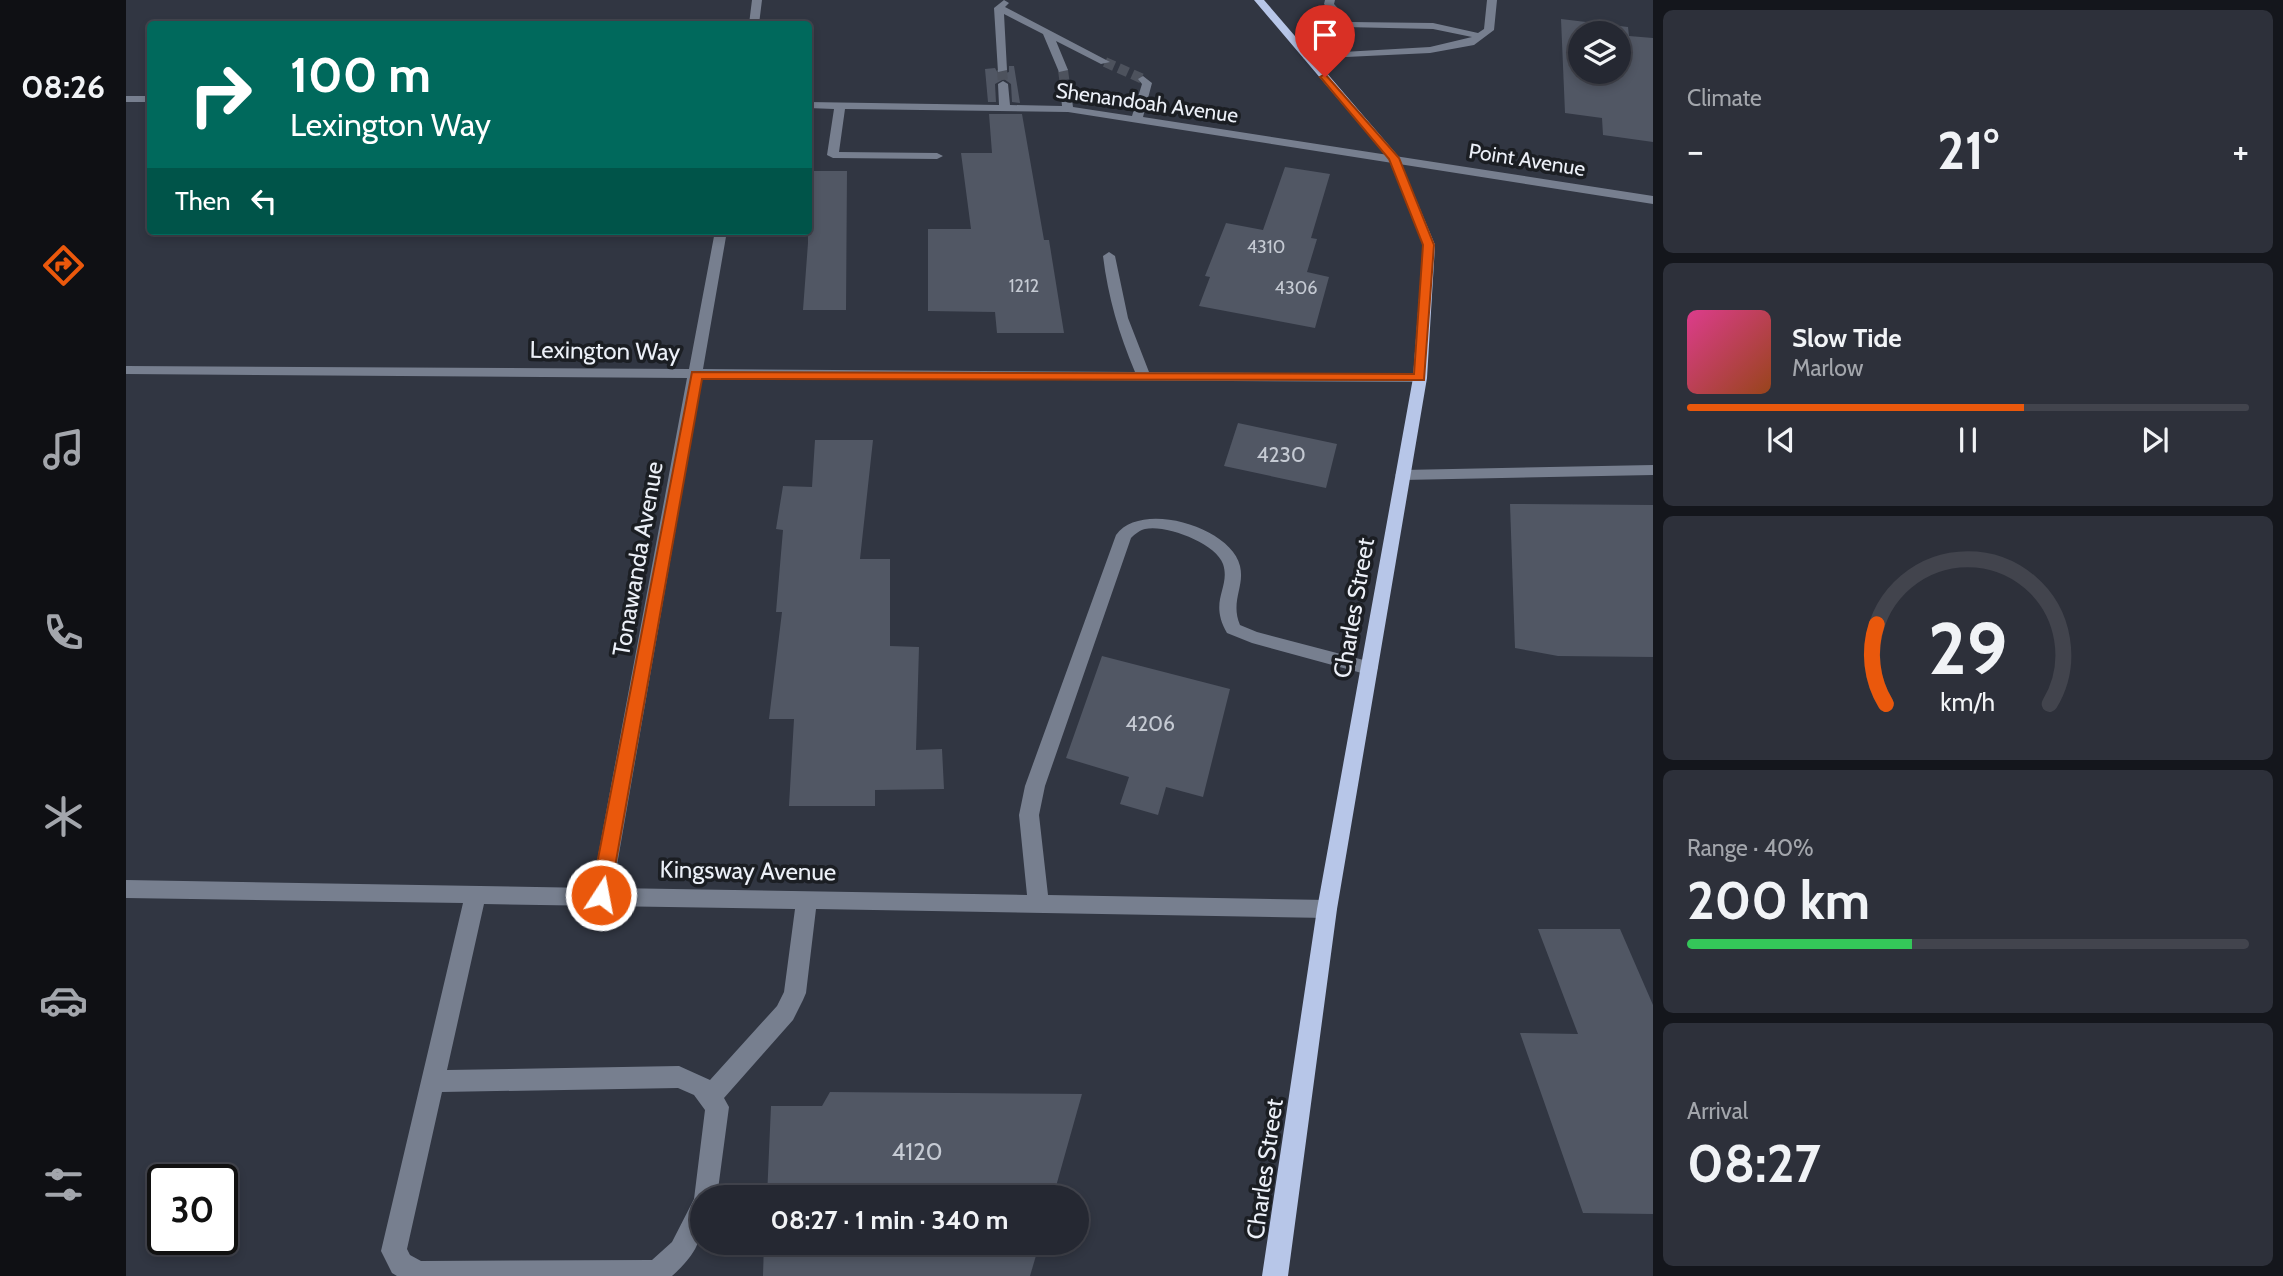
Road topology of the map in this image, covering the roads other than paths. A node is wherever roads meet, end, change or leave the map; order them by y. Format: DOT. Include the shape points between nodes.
graph roads {
  1 [pos="757,0"];
  2 [pos="1259,0"];
  3 [pos="1330,0"];
  4 [pos="1342,0"];
  5 [pos="1492,0"];
  6 [pos="1003,4"];
  7 [pos="1349,12"];
  8 [pos="1361,14"];
  9 [pos="754,21"];
  10 [pos="1433,26"];
  11 [pos="1046,32"];
  12 [pos="1480,36"];
  13 [pos="1308,57"];
  14 [pos="1105,62"];
  15 [pos="1002,70"];
  16 [pos="1063,70"];
  17 [pos="1143,79"];
  18 [pos="1003,84"];
  19 [pos="1065,85"];
  20 [pos="126,99"];
  21 [pos="147,99"];
  22 [pos="812,105"];
  23 [pos="840,105"];
  24 [pos="1005,108"];
  25 [pos="1068,109"];
  26 [pos="1137,119"];
  27 [pos="937,156"];
  28 [pos="1394,158"];
  29 [pos="1653,200"];
  30 [pos="721,235"];
  31 [pos="1108,256"];
  32 [pos="126,370"];
  33 [pos="697,375"];
  34 [pos="1144,377"];
  35 [pos="1420,378"];
  36 [pos="1653,470"];
  37 [pos="1403,475"];
  38 [pos="1369,668"];
  39 [pos="126,888"];
  40 [pos="476,893"];
  41 [pos="601,895"];
  42 [pos="807,899"];
  43 [pos="1038,903"];
  44 [pos="1327,909"];
  45 [pos="433,1081"];
  46 [pos="710,1097"];
  47 [pos="706,1185"];
  48 [pos="690,1233"];
  49 [pos="1275,1276"];
  1 -- 9 [label="street"];
  2 -- 13 [label="main road, Charles Street"];
  3 -- 10 [label="street" via="1347,24"];
  4 -- 7 [label="street" via="1342,8"];
  5 -- 12 [label="street" via="1489,30"];
  6 -- 11 [label="street"];
  6 -- 15 [label="street"];
  8 -- 10 [label="street"];
  10 -- 12 [label="street"];
  11 -- 14 [label="street"];
  11 -- 16 [label="street"];
  12 -- 13 [label="street" via="1470,43 1430,50"];
  13 -- 28 [label="main road, Charles Street"];
  17 -- 26 [label="street" via="1147,83"];
  18 -- 24 [label="street"];
  19 -- 25 [label="street"];
  20 -- 21 [label="street"];
  22 -- 23 [label="street, Shenandoah Avenue"];
  23 -- 24 [label="street, Shenandoah Avenue"];
  23 -- 27 [label="street" via="833,155"];
  24 -- 25 [label="street, Shenandoah Avenue"];
  25 -- 26 [label="street, Shenandoah Avenue"];
  26 -- 28 [label="street, Shenandoah Avenue"];
  28 -- 29 [label="street, Point Avenue"];
  28 -- 35 [label="main road, Charles Street" via="1429,245"];
  30 -- 33 [label="street, Tonawanda Avenue"];
  31 -- 34 [label="street" via="1113,295"];
  32 -- 33 [label="street, Lexington Way"];
  33 -- 34 [label="street, Lexington Way"];
  33 -- 41 [label="street, Tonawanda Avenue"];
  34 -- 35 [label="street, Lexington Way"];
  35 -- 37 [label="main road, Charles Street"];
  36 -- 37 [label="street"];
  37 -- 38 [label="main road, Charles Street"];
  38 -- 43 [label="street" via="1233,629 1225,612 1232,567 1228,557 1193,532 1149,522 1134,526 1124,535 1035,786 1029,815"];
  38 -- 44 [label="main road, Charles Street"];
  39 -- 40 [label="street, Kingsway Avenue"];
  40 -- 41 [label="street, Kingsway Avenue"];
  40 -- 45 [label="street"];
  41 -- 42 [label="street, Kingsway Avenue"];
  42 -- 43 [label="street, Kingsway Avenue"];
  42 -- 46 [label="street" via="795,993 785,1013"];
  43 -- 44 [label="street, Kingsway Avenue"];
  44 -- 49 [label="main road, Charles Street"];
  45 -- 46 [label="street" via="679,1077 702,1087"];
  45 -- 48 [label="street" via="394,1251 401,1264 418,1274 657,1273 681,1251"];
  46 -- 47 [label="street" via="716,1107"];
}
